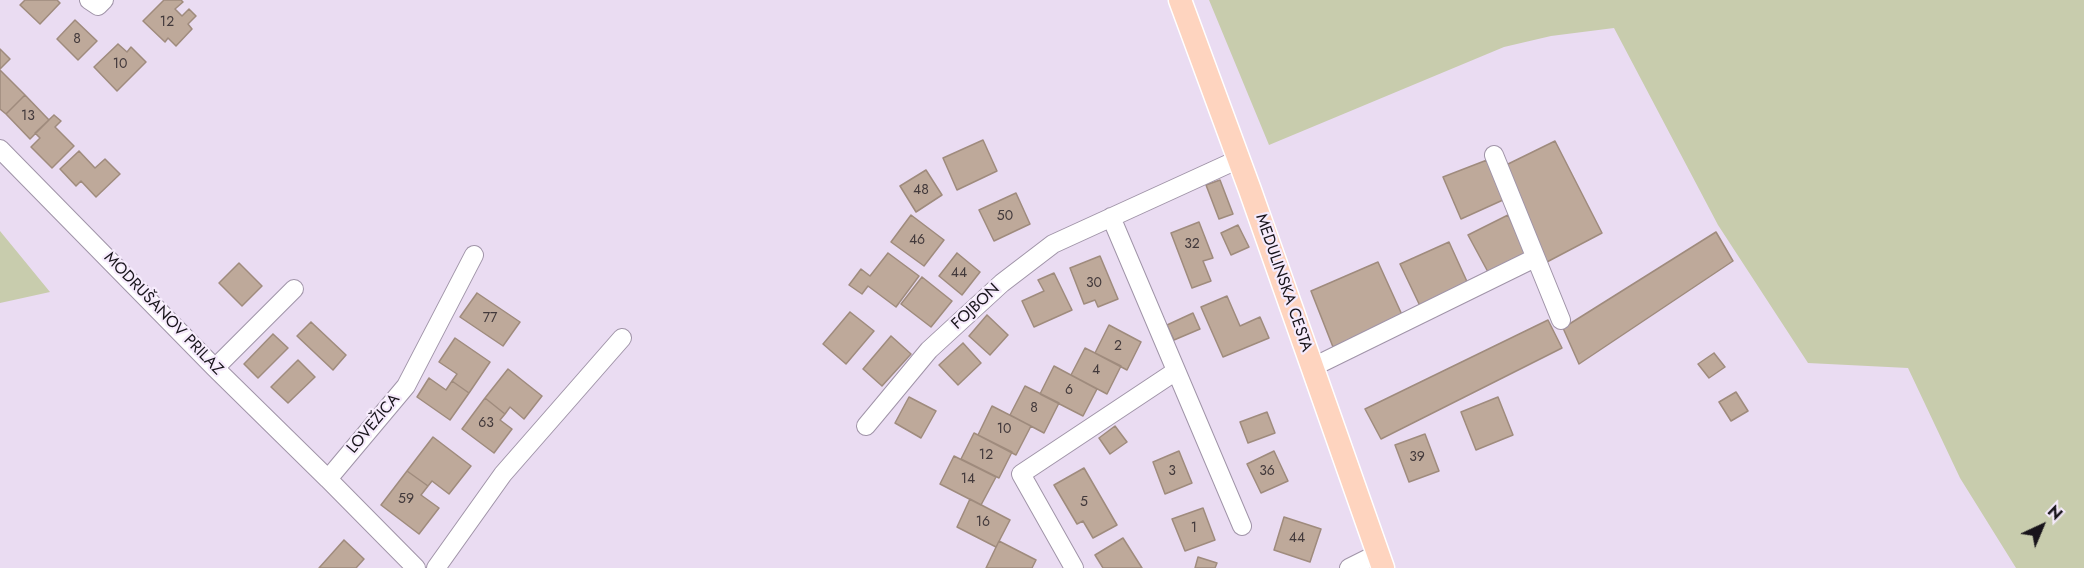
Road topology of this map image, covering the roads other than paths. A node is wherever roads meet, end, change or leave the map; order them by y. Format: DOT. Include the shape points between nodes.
graph roads {
  1 [pos="89,0"];
  2 [pos="104,0"];
  3 [pos="1180,0"];
  4 [pos="0,148"];
  5 [pos="1494,155"];
  6 [pos="1239,159"];
  7 [pos="1111,217"];
  8 [pos="474,255"];
  9 [pos="1535,258"];
  10 [pos="294,289"];
  11 [pos="1561,320"];
  12 [pos="622,338"];
  13 [pos="1313,367"];
  14 [pos="215,368"];
  15 [pos="1176,371"];
  16 [pos="866,426"];
  17 [pos="328,479"];
  18 [pos="1242,526"];
  19 [pos="1380,561"];
  20 [pos="417,568"];
  21 [pos="436,568"];
  22 [pos="1074,568"];
  23 [pos="1349,568"];
  1 -- 2 [label="street" via="98,6"];
  3 -- 6 [label="main road, MEDULINSKA CESTA"];
  4 -- 14 [label="street, MODRUŠANOV PRILAZ"];
  5 -- 9 [label="street"];
  6 -- 7 [label="street, FOJBON"];
  6 -- 13 [label="main road, MEDULINSKA CESTA"];
  7 -- 15 [label="street"];
  7 -- 16 [label="street, FOJBON" via="1053,244 1002,283 929,350"];
  8 -- 17 [label="street, LOVEŽICA" via="406,386"];
  9 -- 11 [label="street"];
  9 -- 13 [label="street"];
  10 -- 14 [label="street"];
  12 -- 21 [label="street" via="503,474"];
  13 -- 19 [label="main road, MEDULINSKA CESTA"];
  14 -- 17 [label="street, MODRUŠANOV PRILAZ"];
  15 -- 18 [label="street"];
  15 -- 22 [label="street" via="1021,474"];
  17 -- 20 [label="street"];
  19 -- 23 [label="street"];
}
